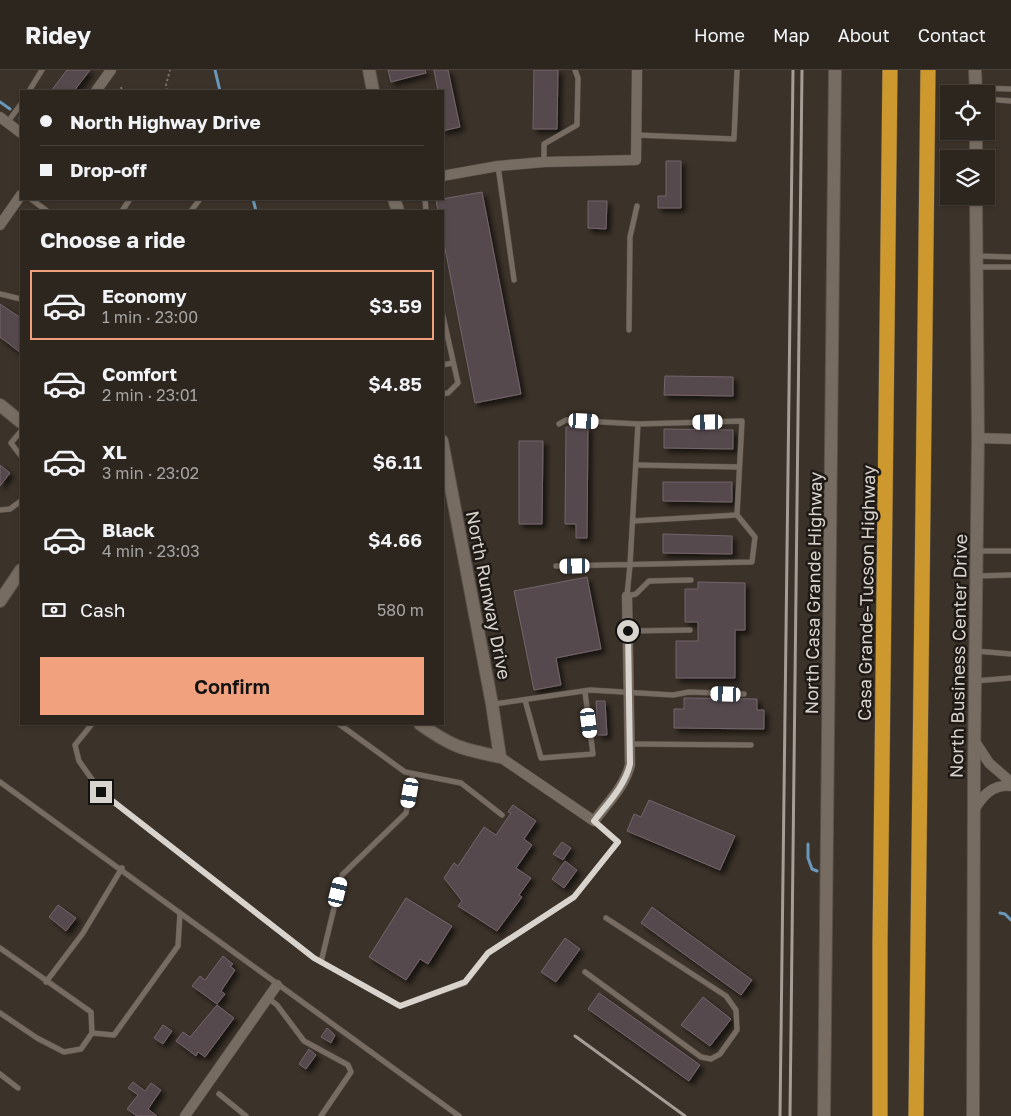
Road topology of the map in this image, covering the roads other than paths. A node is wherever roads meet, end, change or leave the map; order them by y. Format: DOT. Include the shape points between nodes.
graph roads {
  1 [pos="42,70"];
  2 [pos="110,70"];
  3 [pos="369,70"];
  4 [pos="575,70"];
  5 [pos="637,70"];
  6 [pos="737,70"];
  7 [pos="836,70"];
  8 [pos="890,70"];
  9 [pos="928,70"];
  10 [pos="975,70"];
  11 [pos="976,85"];
  12 [pos="1011,89"];
  13 [pos="30,90"];
  14 [pos="97,90"];
  15 [pos="373,90"];
  16 [pos="995,90"];
  17 [pos="995,100"];
  18 [pos="1011,101"];
  19 [pos="20,105"];
  20 [pos="4,120"];
  21 [pos="20,132"];
  22 [pos="636,135"];
  23 [pos="544,162"];
  24 [pos="498,166"];
  25 [pos="444,176"];
  26 [pos="20,196"];
  27 [pos="32,200"];
  28 [pos="976,205"];
  29 [pos="636,206"];
  30 [pos="46,210"];
  31 [pos="0,225"];
  32 [pos="1011,257"];
  33 [pos="977,262"];
  34 [pos="1011,267"];
  35 [pos="514,280"];
  36 [pos="0,294"];
  37 [pos="20,299"];
  38 [pos="444,321"];
  39 [pos="629,330"];
  40 [pos="453,363"];
  41 [pos="444,365"];
  42 [pos="444,394"];
  43 [pos="0,405"];
  44 [pos="20,421"];
  45 [pos="559,424"];
  46 [pos="638,424"];
  47 [pos="20,432"];
  48 [pos="978,438"];
  49 [pos="1011,439"];
  50 [pos="20,455"];
  51 [pos="444,459"];
  52 [pos="636,465"];
  53 [pos="739,467"];
  54 [pos="20,502"];
  55 [pos="0,510"];
  56 [pos="737,515"];
  57 [pos="633,521"];
  58 [pos="977,551"];
  59 [pos="1011,551"];
  60 [pos="630,565"];
  61 [pos="556,566"];
  62 [pos="20,571"];
  63 [pos="976,576"];
  64 [pos="1011,576"];
  65 [pos="691,580"];
  66 [pos="627,596"];
  67 [pos="0,601"];
  68 [pos="690,630"];
  69 [pos="628,631"];
  70 [pos="975,652"];
  71 [pos="1011,654"];
  72 [pos="1011,678"];
  73 [pos="975,681"];
  74 [pos="586,692"];
  75 [pos="629,694"];
  76 [pos="744,694"];
  77 [pos="525,700"];
  78 [pos="492,704"];
  79 [pos="91,725"];
  80 [pos="340,725"];
  81 [pos="421,725"];
  82 [pos="974,740"];
  83 [pos="630,744"];
  84 [pos="751,745"];
  85 [pos="500,757"];
  86 [pos="413,774"];
  87 [pos="0,782"];
  88 [pos="1011,782"];
  89 [pos="1011,786"];
  90 [pos="974,811"];
  91 [pos="502,815"];
  92 [pos="594,821"];
  93 [pos="122,868"];
  94 [pos="180,913"];
  95 [pos="606,918"];
  96 [pos="0,948"];
  97 [pos="321,962"];
  98 [pos="585,972"];
  99 [pos="46,982"];
  100 [pos="277,985"];
  101 [pos="268,998"];
  102 [pos="0,1013"];
  103 [pos="92,1033"];
  104 [pos="0,1074"];
  105 [pos="18,1088"];
  106 [pos="219,1094"];
  107 [pos="185,1116"];
  108 [pos="246,1116"];
  109 [pos="321,1116"];
  110 [pos="459,1116"];
  111 [pos="824,1116"];
  112 [pos="880,1116"];
  113 [pos="916,1116"];
  114 [pos="973,1116"];
  1 -- 13 [label="lane"];
  2 -- 14 [label="street"];
  3 -- 15 [label="main road"];
  4 -- 23 [label="lane" via="578,78 577,125 544,144"];
  5 -- 22 [label="street"];
  6 -- 22 [label="lane" via="734,139"];
  7 -- 111 [label="main road, North Casa Grande Highway"];
  8 -- 112 [label="highway, Casa Grande-Tucson Highway"];
  9 -- 113 [label="highway"];
  10 -- 11 [label="main road"];
  12 -- 16 [label="lane"];
  17 -- 18 [label="lane"];
  19 -- 20 [label="lane"];
  20 -- 21 [label="street"];
  22 -- 23 [label="street" via="636,160"];
  23 -- 24 [label="street"];
  24 -- 25 [label="street"];
  24 -- 35 [label="lane"];
  26 -- 31 [label="street"];
  27 -- 30 [label="lane"];
  28 -- 33 [label="main road, North Business Center Drive"];
  29 -- 39 [label="lane" via="630,237"];
  32 -- 33 [label="lane"];
  33 -- 34 [label="lane"];
  33 -- 48 [label="main road, North Business Center Drive"];
  36 -- 37 [label="lane"];
  38 -- 40 [label="lane"];
  40 -- 41 [label="lane"];
  40 -- 42 [label="lane" via="458,383"];
  43 -- 44 [label="main road"];
  45 -- 46 [label="lane" via="566,420"];
  46 -- 52 [label="lane"];
  46 -- 53 [label="lane" via="742,421"];
  47 -- 50 [label="lane" via="11,443"];
  48 -- 49 [label="street"];
  48 -- 58 [label="main road, North Business Center Drive"];
  51 -- 78 [label="main road, North Runway Drive"];
  52 -- 53 [label="lane"];
  52 -- 57 [label="lane"];
  53 -- 56 [label="lane"];
  54 -- 55 [label="lane" via="10,509"];
  56 -- 57 [label="lane"];
  56 -- 60 [label="lane" via="755,538 752,562"];
  57 -- 60 [label="lane"];
  58 -- 59 [label="lane"];
  58 -- 63 [label="main road, North Business Center Drive"];
  60 -- 61 [label="lane"];
  60 -- 66 [label="lane"];
  62 -- 67 [label="main road"];
  63 -- 64 [label="lane"];
  63 -- 70 [label="main road, North Business Center Drive"];
  65 -- 66 [label="lane" via="649,581 636,594"];
  66 -- 69 [label="street"];
  68 -- 69 [label="lane"];
  69 -- 75 [label="street"];
  70 -- 71 [label="lane"];
  70 -- 73 [label="main road, North Business Center Drive"];
  72 -- 73 [label="lane"];
  73 -- 82 [label="main road, North Business Center Drive"];
  74 -- 75 [label="lane"];
  74 -- 77 [label="lane"];
  74 -- 77 [label="lane" via="593,754 541,758"];
  75 -- 76 [label="lane"];
  75 -- 83 [label="street"];
  77 -- 78 [label="lane"];
  78 -- 85 [label="main road, North Runway Drive"];
  79 -- 97 [label="lane" via="75,745 79,761 101,792"];
  80 -- 86 [label="lane" via="405,772"];
  81 -- 85 [label="main road" via="458,748"];
  82 -- 88 [label="street" via="989,763"];
  82 -- 90 [label="main road, North Business Center Drive"];
  83 -- 84 [label="lane"];
  83 -- 92 [label="street" via="628,774"];
  85 -- 92 [label="street"];
  86 -- 91 [label="lane" via="461,783"];
  86 -- 97 [label="lane" via="406,813 342,875"];
  87 -- 93 [label="lane"];
  89 -- 90 [label="street" via="991,789"];
  90 -- 114 [label="main road, North Business Center Drive"];
  92 -- 97 [label="lane" via="618,842 574,897 488,953 465,982 400,1006"];
  93 -- 94 [label="lane"];
  93 -- 99 [label="lane" via="83,933"];
  94 -- 100 [label="lane"];
  94 -- 103 [label="lane" via="178,946 114,1035"];
  95 -- 98 [label="lane" via="726,996 736,1010 737,1030 720,1054 711,1059 700,1057"];
  96 -- 99 [label="lane"];
  99 -- 103 [label="lane" via="91,1012"];
  100 -- 101 [label="street"];
  100 -- 110 [label="lane"];
  101 -- 107 [label="street"];
  101 -- 109 [label="lane" via="304,1041 348,1065 351,1072"];
  102 -- 103 [label="lane" via="64,1052 82,1049"];
  104 -- 105 [label="lane"];
  106 -- 108 [label="lane"];
}
